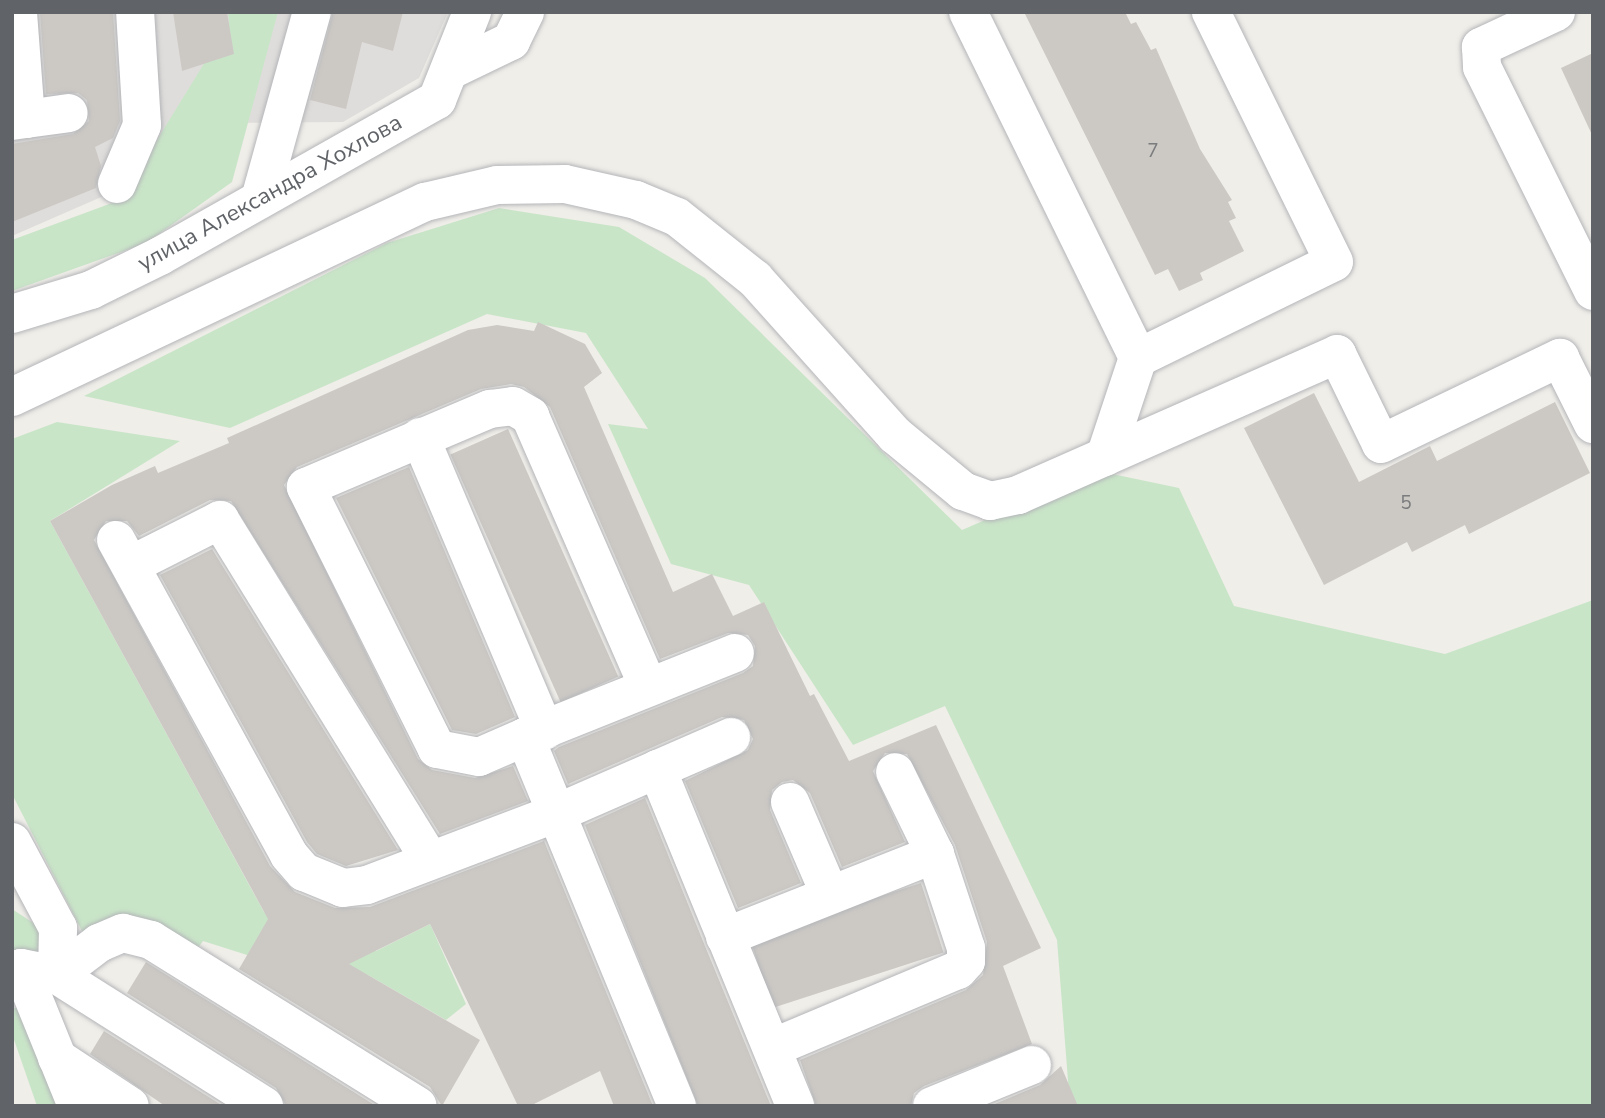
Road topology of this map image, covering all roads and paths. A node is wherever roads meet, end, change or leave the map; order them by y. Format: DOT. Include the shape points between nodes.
graph roads {
  1 [pos="18,12"];
  2 [pos="135,12"];
  3 [pos="312,12"];
  4 [pos="472,12"];
  5 [pos="525,12"];
  6 [pos="968,12"];
  7 [pos="1211,12"];
  8 [pos="1556,12"];
  9 [pos="449,71"];
  10 [pos="69,113"];
  11 [pos="19,120"];
  12 [pos="117,184"];
  13 [pos="260,199"];
  14 [pos="1593,291"];
  15 [pos="12,314"];
  16 [pos="1138,358"];
  17 [pos="12,397"];
  18 [pos="1593,424"];
  19 [pos="420,437"];
  20 [pos="1105,457"];
  21 [pos="735,653"];
  22 [pos="648,686"];
  23 [pos="535,734"];
  24 [pos="730,737"];
  25 [pos="657,769"];
  26 [pos="895,772"];
  27 [pos="790,802"];
  28 [pos="557,813"];
  29 [pos="12,842"];
  30 [pos="935,854"];
  31 [pos="430,860"];
  32 [pos="830,895"];
  33 [pos="725,937"];
  34 [pos="30,971"];
  35 [pos="772,1048"];
  36 [pos="57,1058"];
  37 [pos="1031,1065"];
  38 [pos="77,1106"];
  39 [pos="130,1106"];
  40 [pos="264,1106"];
  41 [pos="418,1106"];
  42 [pos="677,1106"];
  43 [pos="795,1106"];
  44 [pos="932,1106"];
  1 -- 11 [label="street"];
  2 -- 12 [label="street" via="142,125"];
  3 -- 13 [label="street"];
  4 -- 9 [label="street, улица Александра Хохлова"];
  5 -- 9 [label="street" via="511,41"];
  6 -- 16 [label="street"];
  7 -- 16 [label="street" via="1334,262"];
  8 -- 14 [label="street" via="1481,47 1482,67"];
  9 -- 13 [label="street, улица Александра Хохлова" via="437,100"];
  10 -- 11 [label="street"];
  13 -- 15 [label="street, улица Александра Хохлова" via="91,290"];
  16 -- 20 [label="street"];
  17 -- 20 [label="street" via="425,202 497,185 565,184 635,200 677,217 755,279 895,435 963,491 990,501 1018,495"];
  18 -- 20 [label="street" via="1560,358 1381,444 1337,354"];
  19 -- 22 [label="street" via="490,409 513,406 530,416"];
  19 -- 23 [label="street"];
  19 -- 23 [label="street" via="306,487 437,749 479,757"];
  21 -- 22 [label="street"];
  22 -- 23 [label="street"];
  23 -- 28 [label="street"];
  24 -- 25 [label="street"];
  25 -- 28 [label="street"];
  25 -- 33 [label="street"];
  26 -- 30 [label="street"];
  27 -- 32 [label="street"];
  28 -- 31 [label="street"];
  28 -- 42 [label="street"];
  29 -- 34 [label="street" via="58,928"];
  30 -- 32 [label="street"];
  30 -- 35 [label="street" via="966,948 966,961 958,970"];
  31 -- 31 [label="street" via="367,885 343,888 304,872 289,855 123,552 220,520"];
  32 -- 33 [label="street"];
  33 -- 35 [label="street"];
  34 -- 36 [label="street"];
  34 -- 40 [label="street"];
  34 -- 41 [label="street" via="123,933 151,940"];
  35 -- 43 [label="street"];
  36 -- 38 [label="street"];
  36 -- 39 [label="street"];
  37 -- 44 [label="street"];
}
